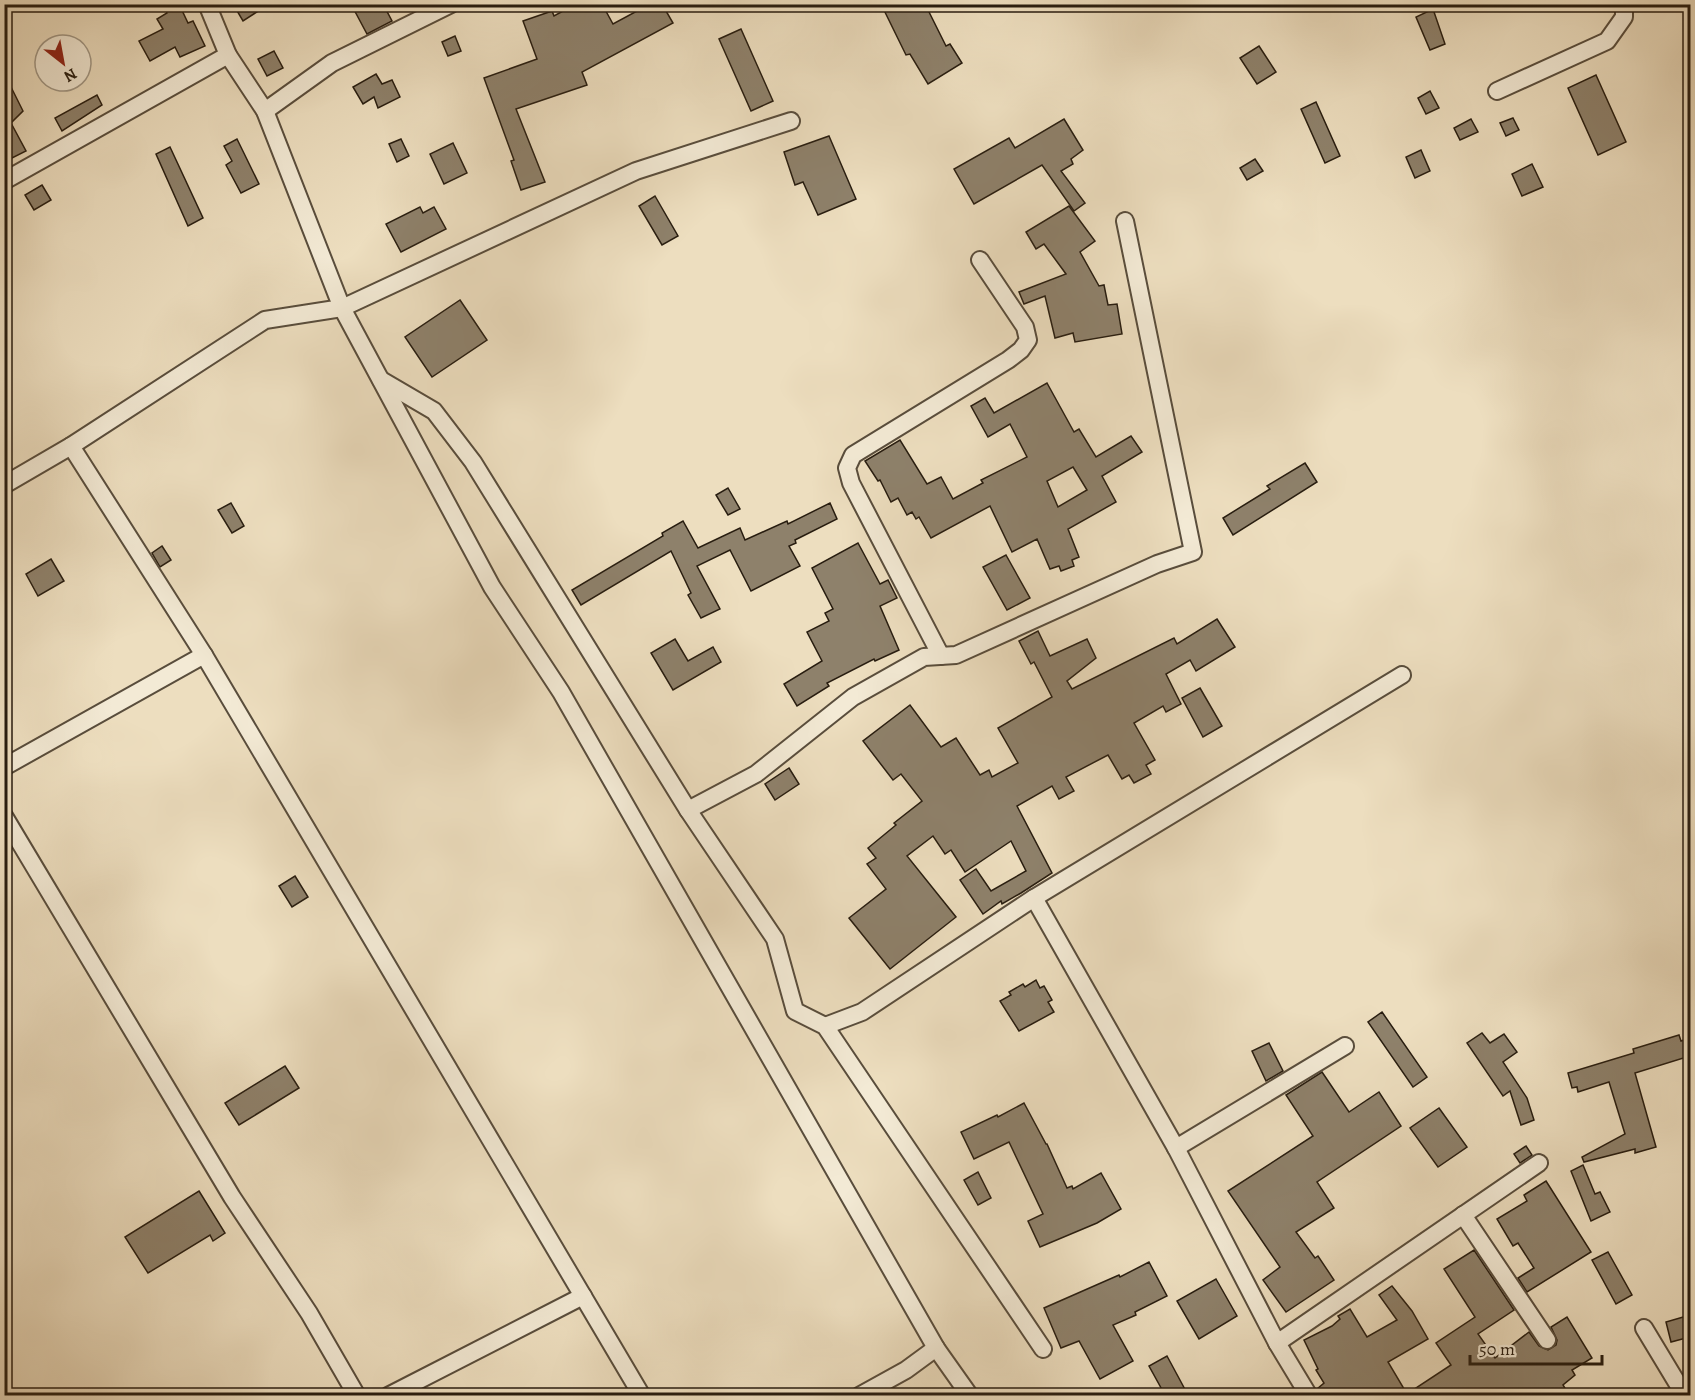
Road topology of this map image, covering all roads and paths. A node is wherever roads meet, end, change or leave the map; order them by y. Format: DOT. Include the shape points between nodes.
graph roads {
  1 [pos="207,4"];
  2 [pos="451,4"];
  3 [pos="1624,4"];
  4 [pos="228,55"];
  5 [pos="1497,91"];
  6 [pos="265,111"];
  7 [pos="791,122"];
  8 [pos="4,181"];
  9 [pos="1125,220"];
  10 [pos="980,260"];
  11 [pos="342,308"];
  12 [pos="380,380"];
  13 [pos="71,446"];
  14 [pos="4,485"];
  15 [pos="204,655"];
  16 [pos="941,656"];
  17 [pos="1402,675"];
  18 [pos="4,767"];
  19 [pos="688,810"];
  20 [pos="4,816"];
  21 [pos="1034,898"];
  22 [pos="825,1026"];
  23 [pos="1346,1046"];
  24 [pos="1176,1148"];
  25 [pos="1539,1163"];
  26 [pos="1463,1215"];
  27 [pos="583,1296"];
  28 [pos="1644,1328"];
  29 [pos="1547,1340"];
  30 [pos="1277,1343"];
  31 [pos="936,1348"];
  32 [pos="1043,1349"];
  33 [pos="357,1395"];
  34 [pos="388,1395"];
  35 [pos="642,1395"];
  36 [pos="859,1395"];
  37 [pos="970,1395"];
  38 [pos="1309,1395"];
  39 [pos="1685,1395"];
  1 -- 4 [label="street"];
  2 -- 6 [label="street" via="332,63"];
  3 -- 5 [label="street" via="1624,17 1607,41"];
  4 -- 6 [label="street"];
  4 -- 8 [label="street"];
  6 -- 11 [label="street"];
  7 -- 11 [label="street" via="636,171"];
  9 -- 16 [label="street" via="1193,552 1157,564 956,655"];
  10 -- 16 [label="street" via="1025,327 1028,340 1008,360 853,455 847,468 851,483"];
  11 -- 12 [label="street"];
  11 -- 13 [label="street" via="265,320"];
  12 -- 19 [label="street" via="434,411 473,462"];
  12 -- 31 [label="street" via="492,587 561,692"];
  13 -- 14 [label="street"];
  13 -- 15 [label="street"];
  15 -- 18 [label="street"];
  15 -- 27 [label="street"];
  16 -- 19 [label="street" via="924,657 853,697 756,774"];
  17 -- 21 [label="street"];
  19 -- 22 [label="street" via="775,939 795,1011"];
  20 -- 33 [label="street" via="232,1197 309,1313"];
  21 -- 22 [label="street" via="862,1012"];
  21 -- 24 [label="street"];
  22 -- 32 [label="street"];
  23 -- 24 [label="street"];
  24 -- 30 [label="street"];
  25 -- 26 [label="street"];
  26 -- 29 [label="street"];
  26 -- 30 [label="street"];
  27 -- 34 [label="street"];
  27 -- 35 [label="street"];
  28 -- 39 [label="street"];
  30 -- 38 [label="street"];
  31 -- 36 [label="street" via="906,1370"];
  31 -- 37 [label="street"];
}
